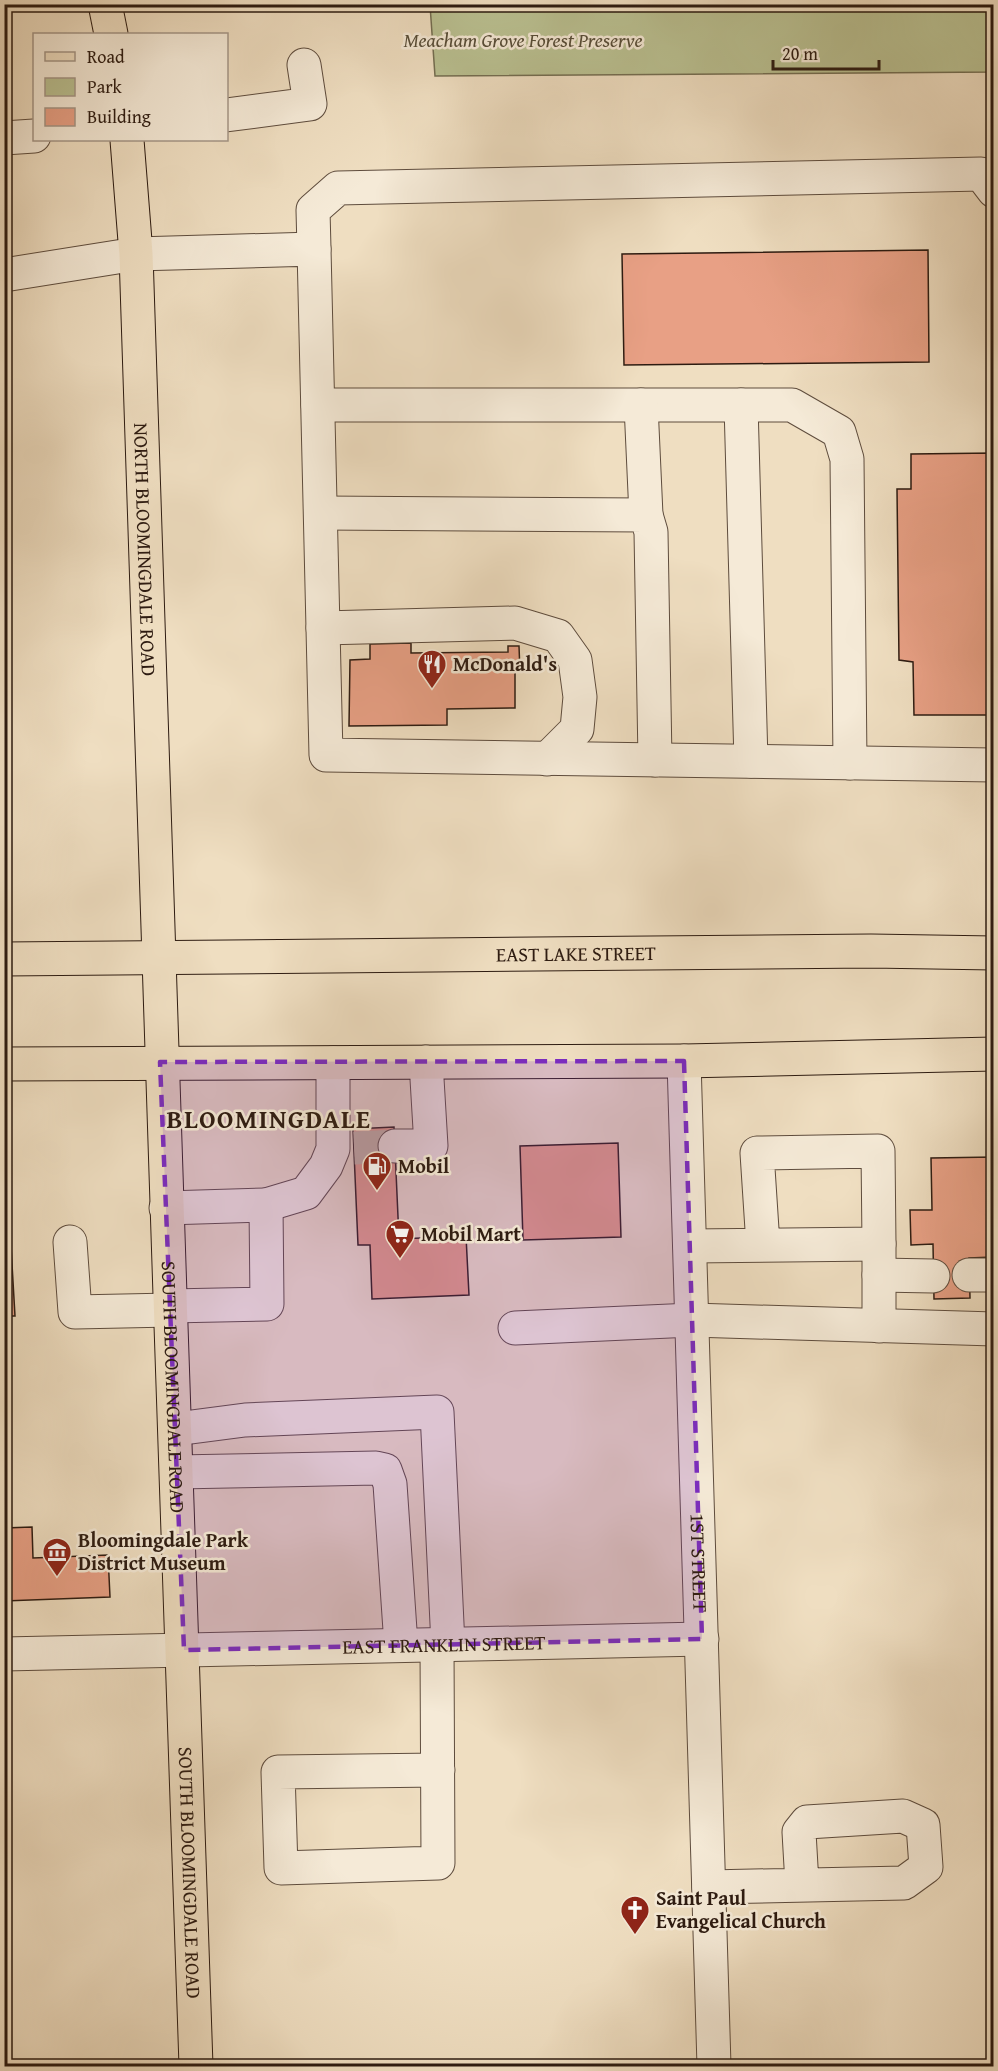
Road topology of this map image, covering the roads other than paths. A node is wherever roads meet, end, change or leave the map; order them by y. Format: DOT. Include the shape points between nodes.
graph roads {
  1 [pos="105,4"];
  2 [pos="111,33"];
  3 [pos="304,65"];
  4 [pos="228,115"];
  5 [pos="33,136"];
  6 [pos="4,138"];
  7 [pos="127,141"];
  8 [pos="993,191"];
  9 [pos="314,249"];
  10 [pos="136,254"];
  11 [pos="4,275"];
  12 [pos="318,405"];
  13 [pos="641,405"];
  14 [pos="741,405"];
  15 [pos="321,513"];
  16 [pos="646,515"];
  17 [pos="323,628"];
  18 [pos="547,759"];
  19 [pos="655,760"];
  20 [pos="751,761"];
  21 [pos="850,763"];
  22 [pos="993,765"];
  23 [pos="993,953"];
  24 [pos="4,959"];
  25 [pos="159,959"];
  26 [pos="993,1054"];
  27 [pos="684,1060"];
  28 [pos="160,1062"];
  29 [pos="426,1062"];
  30 [pos="333,1063"];
  31 [pos="4,1064"];
  32 [pos="395,1146"];
  33 [pos="266,1205"];
  34 [pos="166,1208"];
  35 [pos="70,1242"];
  36 [pos="763,1245"];
  37 [pos="690,1246"];
  38 [pos="879,1259"];
  39 [pos="933,1276"];
  40 [pos="171,1308"];
  41 [pos="692,1320"];
  42 [pos="879,1326"];
  43 [pos="516,1328"];
  44 [pos="993,1329"];
  45 [pos="176,1429"];
  46 [pos="177,1472"];
  47 [pos="702,1639"];
  48 [pos="401,1645"];
  49 [pos="443,1645"];
  50 [pos="184,1650"];
  51 [pos="4,1654"];
  52 [pos="438,1770"];
  53 [pos="802,1884"];
  54 [pos="709,1887"];
  55 [pos="196,2067"];
  56 [pos="714,2067"];
  1 -- 2 [label="main road"];
  3 -- 4 [label="street" via="310,104"];
  5 -- 6 [label="street"];
  7 -- 10 [label="main road, NORTH BLOOMINGDALE ROAD"];
  8 -- 9 [label="street" via="981,174 338,188 313,210"];
  9 -- 10 [label="street"];
  9 -- 12 [label="street"];
  10 -- 11 [label="street"];
  10 -- 25 [label="main road, NORTH BLOOMINGDALE ROAD"];
  12 -- 13 [label="street"];
  12 -- 15 [label="street"];
  13 -- 14 [label="street"];
  13 -- 16 [label="street"];
  14 -- 20 [label="street"];
  14 -- 21 [label="street" via="792,405 839,432 847,459"];
  15 -- 16 [label="street"];
  15 -- 17 [label="street"];
  16 -- 19 [label="street" via="651,532"];
  17 -- 18 [label="street" via="326,755"];
  17 -- 18 [label="street" via="515,623 558,636 575,660 580,697 576,729"];
  18 -- 19 [label="street"];
  19 -- 20 [label="street"];
  20 -- 21 [label="street"];
  21 -- 22 [label="street"];
  23 -- 25 [label="main road, EAST LAKE STREET" via="847,951"];
  24 -- 25 [label="main road, EAST LAKE STREET"];
  25 -- 28 [label="main road, SOUTH BLOOMINGDALE ROAD"];
  26 -- 27 [label="main road"];
  27 -- 29 [label="main road"];
  27 -- 37 [label="street, 1ST STREET"];
  28 -- 30 [label="main road"];
  28 -- 31 [label="main road"];
  28 -- 34 [label="main road, SOUTH BLOOMINGDALE ROAD"];
  29 -- 30 [label="main road"];
  29 -- 32 [label="street" via="431,1146"];
  30 -- 33 [label="street" via="344,1149 306,1193"];
  33 -- 34 [label="street"];
  33 -- 40 [label="street" via="267,1304"];
  34 -- 40 [label="main road, SOUTH BLOOMINGDALE ROAD"];
  35 -- 40 [label="street" via="75,1312"];
  36 -- 37 [label="street"];
  36 -- 38 [label="street"];
  36 -- 38 [label="street" via="757,1153 878,1151"];
  37 -- 41 [label="street, 1ST STREET"];
  38 -- 39 [label="street"];
  38 -- 42 [label="street"];
  40 -- 45 [label="main road, SOUTH BLOOMINGDALE ROAD"];
  41 -- 42 [label="street"];
  41 -- 43 [label="street"];
  41 -- 47 [label="street, 1ST STREET"];
  42 -- 44 [label="street"];
  45 -- 46 [label="main road, SOUTH BLOOMINGDALE ROAD"];
  45 -- 49 [label="street" via="245,1420 437,1412"];
  46 -- 48 [label="street" via="376,1467 385,1470 390,1484"];
  46 -- 50 [label="main road, SOUTH BLOOMINGDALE ROAD"];
  47 -- 49 [label="street, EAST FRANKLIN STREET"];
  47 -- 54 [label="street, 1ST STREET"];
  48 -- 49 [label="street, EAST FRANKLIN STREET"];
  48 -- 50 [label="street, EAST FRANKLIN STREET"];
  49 -- 52 [label="street"];
  50 -- 51 [label="street, EAST FRANKLIN STREET"];
  50 -- 55 [label="main road, SOUTH BLOOMINGDALE ROAD"];
  52 -- 52 [label="street" via="438,1863 281,1868 278,1772"];
  53 -- 54 [label="street"];
  54 -- 56 [label="street, 1ST STREET"];
}
